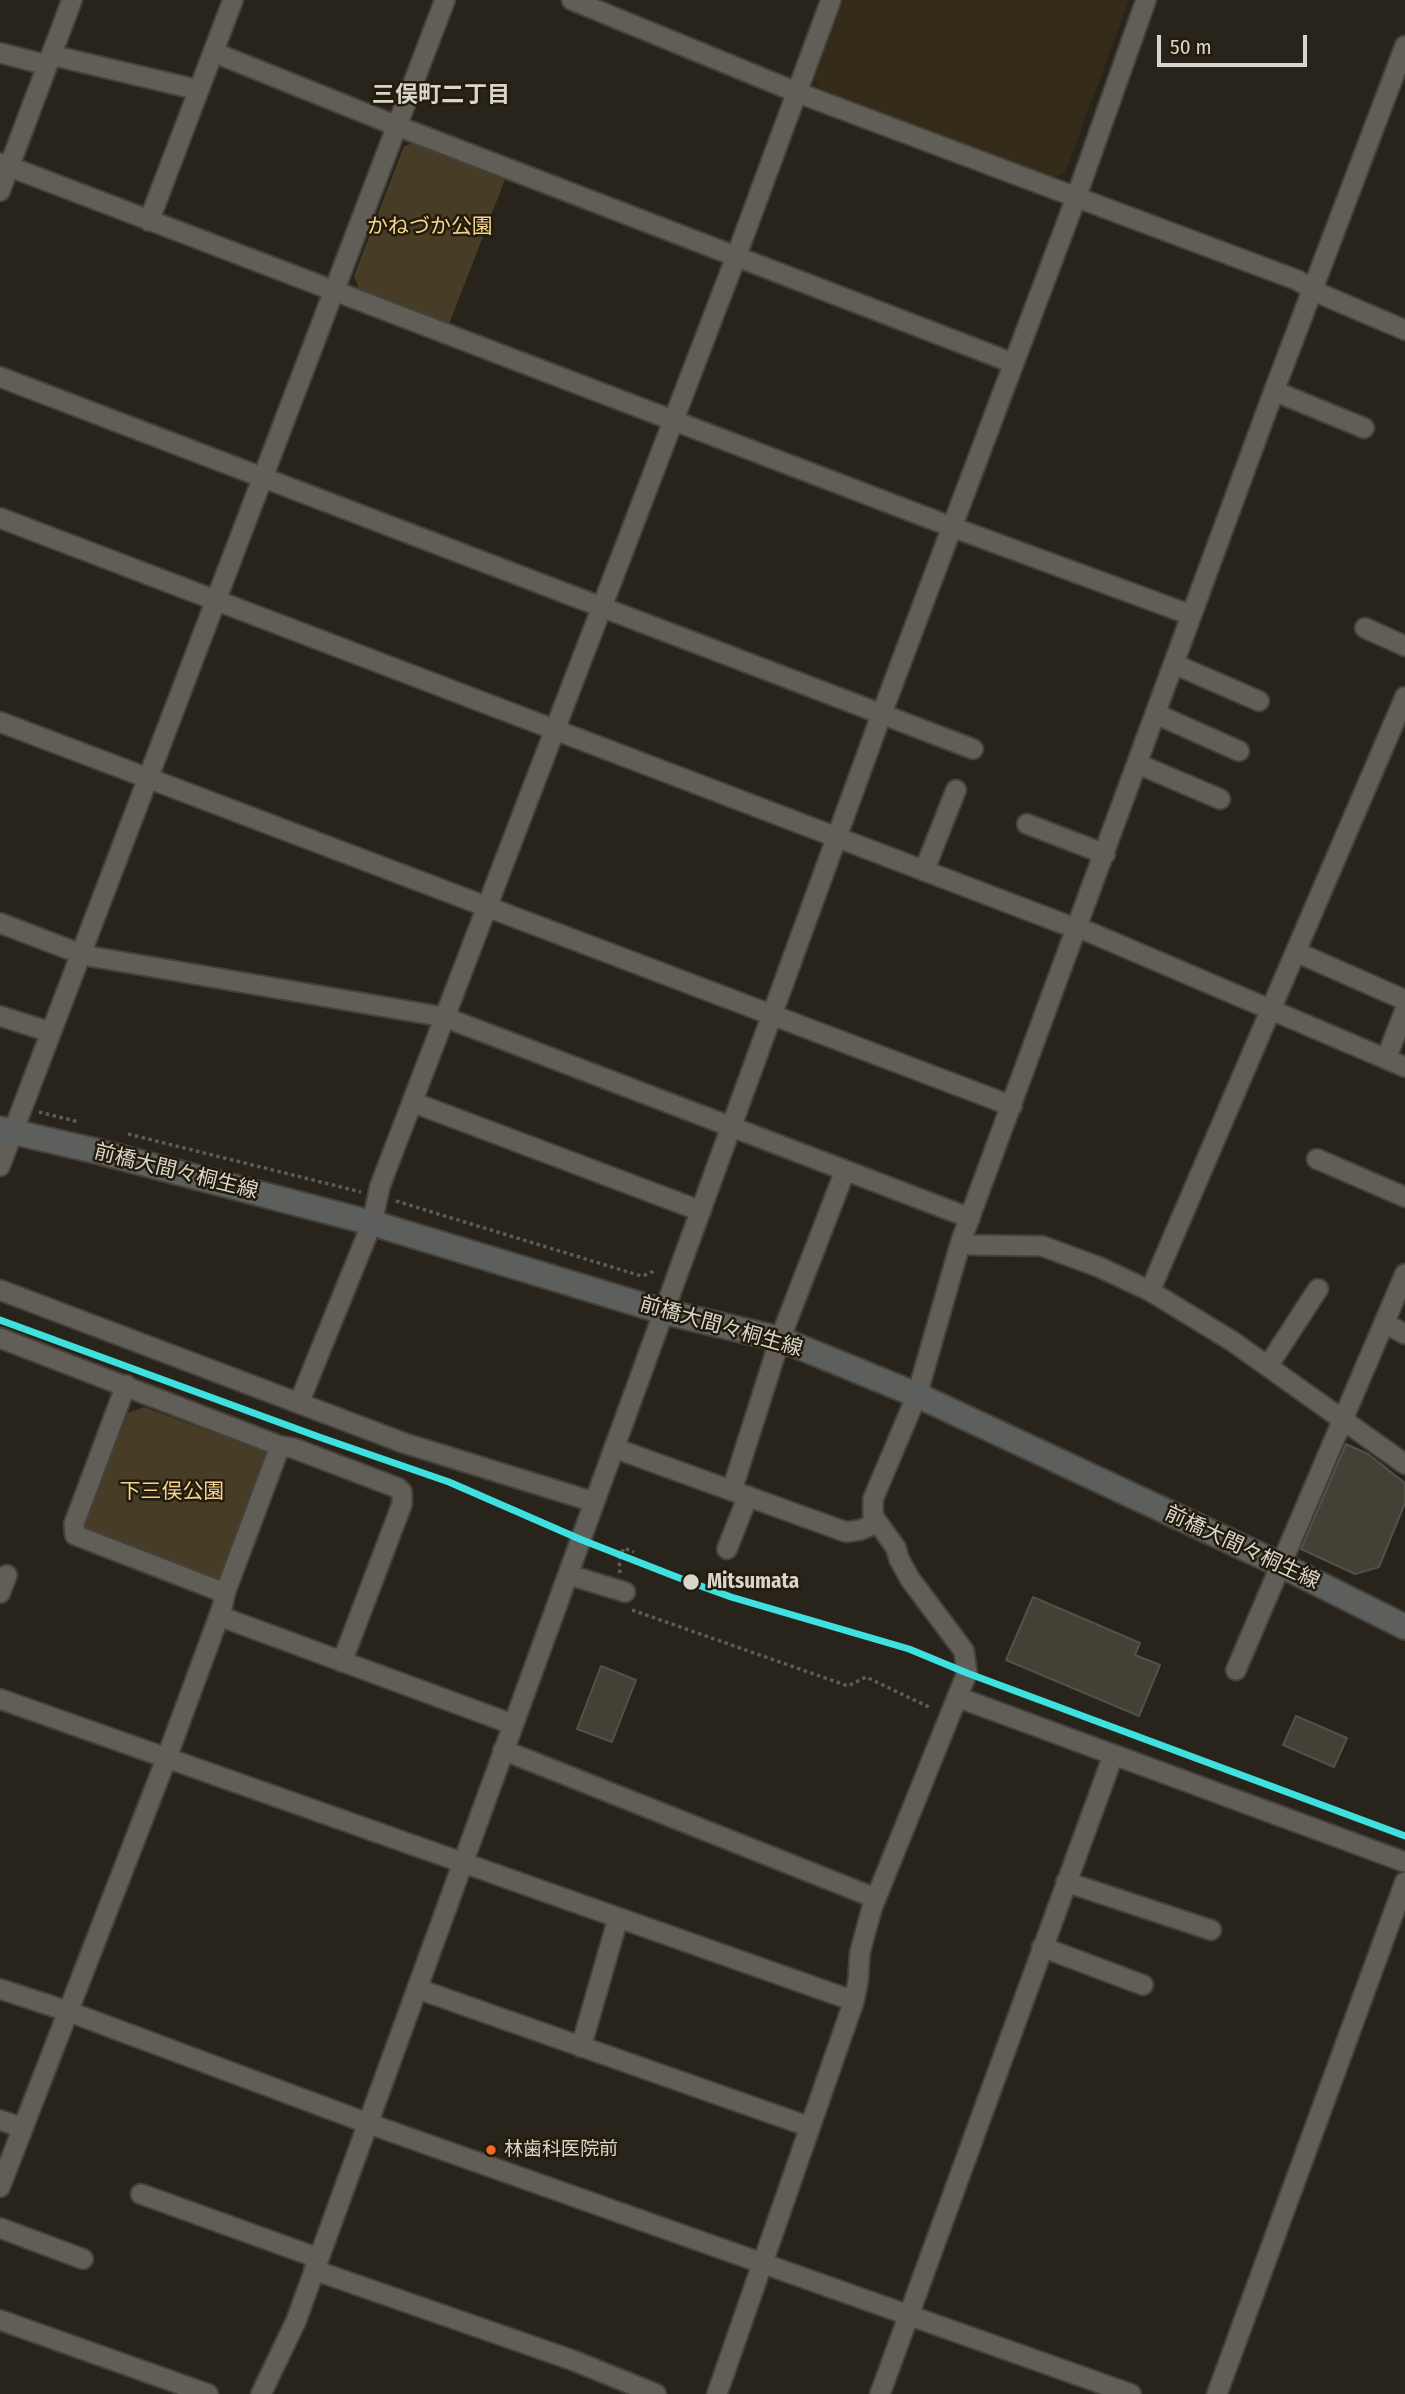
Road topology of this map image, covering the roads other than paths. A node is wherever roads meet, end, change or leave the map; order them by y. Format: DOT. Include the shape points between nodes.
graph roads {
  1 [pos="72,0"];
  2 [pos="233,0"];
  3 [pos="444,0"];
  4 [pos="572,0"];
  5 [pos="831,0"];
  6 [pos="1146,0"];
  7 [pos="1405,46"];
  8 [pos="213,52"];
  9 [pos="0,53"];
  10 [pos="49,60"];
  11 [pos="199,90"];
  12 [pos="796,92"];
  13 [pos="397,126"];
  14 [pos="5,165"];
  15 [pos="0,191"];
  16 [pos="1076,198"];
  17 [pos="149,220"];
  18 [pos="736,257"];
  19 [pos="1313,288"];
  20 [pos="334,290"];
  21 [pos="1405,330"];
  22 [pos="1013,363"];
  23 [pos="0,377"];
  24 [pos="1274,391"];
  25 [pos="672,419"];
  26 [pos="1364,428"];
  27 [pos="261,477"];
  28 [pos="0,518"];
  29 [pos="952,527"];
  30 [pos="215,601"];
  31 [pos="601,606"];
  32 [pos="1191,615"];
  33 [pos="1365,628"];
  34 [pos="1405,646"];
  35 [pos="1174,664"];
  36 [pos="1405,697"];
  37 [pos="1259,701"];
  38 [pos="882,713"];
  39 [pos="1156,714"];
  40 [pos="0,722"];
  41 [pos="554,730"];
  42 [pos="973,749"];
  43 [pos="1239,751"];
  44 [pos="1138,764"];
  45 [pos="148,777"];
  46 [pos="956,790"];
  47 [pos="1220,799"];
  48 [pos="1027,824"];
  49 [pos="837,838"];
  50 [pos="1105,854"];
  51 [pos="924,871"];
  52 [pos="487,906"];
  53 [pos="0,923"];
  54 [pos="1078,929"];
  55 [pos="1296,952"];
  56 [pos="81,954"];
  57 [pos="1405,1000"];
  58 [pos="1271,1009"];
  59 [pos="1405,1010"];
  60 [pos="0,1016"];
  61 [pos="772,1016"];
  62 [pos="444,1017"];
  63 [pos="50,1032"];
  64 [pos="1386,1059"];
  65 [pos="1405,1067"];
  66 [pos="412,1102"];
  67 [pos="1012,1106"];
  68 [pos="731,1127"];
  69 [pos="6,1131"];
  70 [pos="1317,1159"];
  71 [pos="0,1166"];
  72 [pos="845,1171"];
  73 [pos="1405,1197"];
  74 [pos="701,1211"];
  75 [pos="970,1218"];
  76 [pos="372,1223"];
  77 [pos="961,1241"];
  78 [pos="1405,1274"];
  79 [pos="1318,1289"];
  80 [pos="0,1290"];
  81 [pos="1150,1292"];
  82 [pos="665,1312"];
  83 [pos="1384,1323"];
  84 [pos="1405,1334"];
  85 [pos="0,1338"];
  86 [pos="780,1339"];
  87 [pos="1268,1366"];
  88 [pos="126,1385"];
  89 [pos="917,1395"];
  90 [pos="299,1403"];
  91 [pos="1341,1420"];
  92 [pos="280,1447"];
  93 [pos="614,1448"];
  94 [pos="1405,1464"];
  95 [pos="740,1493"];
  96 [pos="594,1502"];
  97 [pos="877,1523"];
  98 [pos="727,1549"];
  99 [pos="1281,1565"];
  100 [pos="579,1577"];
  101 [pos="225,1593"];
  102 [pos="628,1601"];
  103 [pos="219,1616"];
  104 [pos="1405,1627"];
  105 [pos="342,1662"];
  106 [pos="1236,1671"];
  107 [pos="957,1697"];
  108 [pos="0,1699"];
  109 [pos="512,1724"];
  110 [pos="503,1750"];
  111 [pos="1113,1756"];
  112 [pos="167,1758"];
  113 [pos="465,1862"];
  114 [pos="1405,1862"];
  115 [pos="1066,1882"];
  116 [pos="1405,1882"];
  117 [pos="875,1898"];
  118 [pos="621,1919"];
  119 [pos="1211,1930"];
  120 [pos="1042,1947"];
  121 [pos="1143,1985"];
  122 [pos="0,1989"];
  123 [pos="418,1989"];
  124 [pos="854,2001"];
  125 [pos="67,2011"];
  126 [pos="581,2047"];
  127 [pos="0,2120"];
  128 [pos="368,2123"];
  129 [pos="810,2127"];
  130 [pos="23,2128"];
  131 [pos="0,2187"];
  132 [pos="141,2194"];
  133 [pos="0,2228"];
  134 [pos="83,2259"];
  135 [pos="761,2262"];
  136 [pos="316,2264"];
  137 [pos="909,2314"];
  138 [pos="0,2320"];
  139 [pos="208,2394"];
  140 [pos="261,2394"];
  141 [pos="656,2394"];
  142 [pos="717,2394"];
  143 [pos="880,2394"];
  144 [pos="1131,2394"];
  145 [pos="1217,2394"];
  1 -- 10 [label="street"];
  2 -- 8 [label="street"];
  3 -- 13 [label="street"];
  4 -- 12 [label="street"];
  5 -- 12 [label="street"];
  6 -- 16 [label="street"];
  7 -- 19 [label="street"];
  8 -- 11 [label="street"];
  8 -- 13 [label="street"];
  9 -- 10 [label="street"];
  10 -- 11 [label="street"];
  10 -- 14 [label="street"];
  11 -- 17 [label="street"];
  12 -- 16 [label="street"];
  12 -- 18 [label="street"];
  13 -- 18 [label="street"];
  13 -- 20 [label="street"];
  14 -- 15 [label="street"];
  14 -- 17 [label="street"];
  16 -- 19 [label="street"];
  16 -- 22 [label="street"];
  17 -- 20 [label="street"];
  18 -- 22 [label="street"];
  18 -- 25 [label="street"];
  19 -- 21 [label="street"];
  19 -- 24 [label="street"];
  20 -- 25 [label="street"];
  20 -- 27 [label="street"];
  22 -- 29 [label="street"];
  23 -- 27 [label="street"];
  24 -- 26 [label="street"];
  24 -- 32 [label="street"];
  25 -- 29 [label="street"];
  25 -- 31 [label="street"];
  27 -- 30 [label="street"];
  27 -- 31 [label="street"];
  28 -- 30 [label="street"];
  29 -- 32 [label="street"];
  29 -- 38 [label="street"];
  30 -- 41 [label="street"];
  30 -- 45 [label="street"];
  31 -- 38 [label="street"];
  31 -- 41 [label="street"];
  32 -- 35 [label="street"];
  33 -- 34 [label="street"];
  35 -- 37 [label="street"];
  35 -- 39 [label="street"];
  36 -- 55 [label="street"];
  38 -- 42 [label="street"];
  38 -- 49 [label="street"];
  39 -- 43 [label="street"];
  39 -- 44 [label="street"];
  40 -- 45 [label="street"];
  41 -- 49 [label="street"];
  41 -- 52 [label="street"];
  44 -- 47 [label="street"];
  44 -- 50 [label="street"];
  45 -- 52 [label="street"];
  45 -- 56 [label="street"];
  46 -- 51 [label="street"];
  48 -- 50 [label="street"];
  49 -- 51 [label="street"];
  49 -- 61 [label="street"];
  50 -- 54 [label="street"];
  51 -- 54 [label="street"];
  52 -- 61 [label="street"];
  52 -- 62 [label="street"];
  53 -- 56 [label="street"];
  54 -- 58 [label="street"];
  54 -- 67 [label="street"];
  55 -- 57 [label="street"];
  55 -- 58 [label="street"];
  56 -- 62 [label="street"];
  56 -- 63 [label="street"];
  58 -- 64 [label="street"];
  58 -- 81 [label="street"];
  59 -- 64 [label="street"];
  60 -- 63 [label="street"];
  61 -- 67 [label="street"];
  61 -- 68 [label="street"];
  62 -- 66 [label="street"];
  62 -- 68 [label="street"];
  63 -- 69 [label="street"];
  64 -- 65 [label="street"];
  66 -- 74 [label="street"];
  66 -- 76 [label="street" via="377,1196"];
  67 -- 75 [label="street"];
  68 -- 72 [label="street"];
  68 -- 74 [label="street"];
  69 -- 71 [label="street"];
  69 -- 76 [label="main road, 前橋大間々桐生線"];
  70 -- 73 [label="street"];
  72 -- 75 [label="street"];
  72 -- 86 [label="street"];
  74 -- 82 [label="street"];
  75 -- 77 [label="street"];
  76 -- 82 [label="main road, 前橋大間々桐生線"];
  76 -- 90 [label="street"];
  77 -- 81 [label="street" via="1042,1247"];
  77 -- 89 [label="street"];
  78 -- 83 [label="street"];
  79 -- 87 [label="street"];
  80 -- 90 [label="street"];
  81 -- 87 [label="street"];
  82 -- 86 [label="main road, 前橋大間々桐生線"];
  82 -- 93 [label="street"];
  83 -- 84 [label="street"];
  83 -- 91 [label="street"];
  85 -- 88 [label="street"];
  86 -- 89 [label="main road, 前橋大間々桐生線"];
  86 -- 95 [label="street"];
  87 -- 91 [label="street"];
  88 -- 92 [label="street"];
  88 -- 101 [label="street" via="74,1524 75,1535"];
  89 -- 97 [label="street" via="873,1500"];
  89 -- 99 [label="main road, 前橋大間々桐生線"];
  90 -- 96 [label="street" via="404,1443"];
  91 -- 94 [label="street"];
  91 -- 99 [label="street"];
  92 -- 101 [label="street"];
  92 -- 105 [label="street" via="293,1448 402,1492 402,1504"];
  93 -- 95 [label="street"];
  93 -- 96 [label="street"];
  95 -- 97 [label="street" via="846,1532"];
  95 -- 98 [label="street"];
  96 -- 109 [label="street"];
  97 -- 107 [label="street" via="896,1548 910,1579 964,1650 967,1673"];
  99 -- 104 [label="main road, 前橋大間々桐生線"];
  99 -- 106 [label="street"];
  100 -- 102 [label="street"];
  101 -- 103 [label="street"];
  103 -- 105 [label="street"];
  103 -- 112 [label="street"];
  105 -- 109 [label="street"];
  107 -- 111 [label="street"];
  107 -- 117 [label="street"];
  108 -- 112 [label="street"];
  109 -- 110 [label="street"];
  110 -- 113 [label="street"];
  110 -- 117 [label="street"];
  111 -- 114 [label="street"];
  111 -- 115 [label="street"];
  112 -- 113 [label="street"];
  112 -- 125 [label="street"];
  113 -- 118 [label="street"];
  113 -- 123 [label="street"];
  115 -- 119 [label="street"];
  115 -- 120 [label="street"];
  116 -- 145 [label="street"];
  117 -- 124 [label="street" via="860,1952"];
  118 -- 124 [label="street"];
  118 -- 126 [label="street"];
  120 -- 121 [label="street"];
  120 -- 137 [label="street"];
  122 -- 125 [label="street"];
  123 -- 126 [label="street"];
  123 -- 128 [label="street"];
  124 -- 129 [label="street"];
  125 -- 128 [label="street"];
  125 -- 130 [label="street"];
  126 -- 129 [label="street"];
  127 -- 130 [label="street"];
  128 -- 135 [label="street"];
  128 -- 136 [label="street"];
  129 -- 135 [label="street"];
  130 -- 131 [label="street"];
  132 -- 136 [label="street"];
  133 -- 134 [label="street"];
  135 -- 137 [label="street"];
  135 -- 142 [label="street"];
  136 -- 140 [label="street" via="296,2321"];
  136 -- 141 [label="street"];
  137 -- 143 [label="street"];
  137 -- 144 [label="street"];
  138 -- 139 [label="street"];
}
